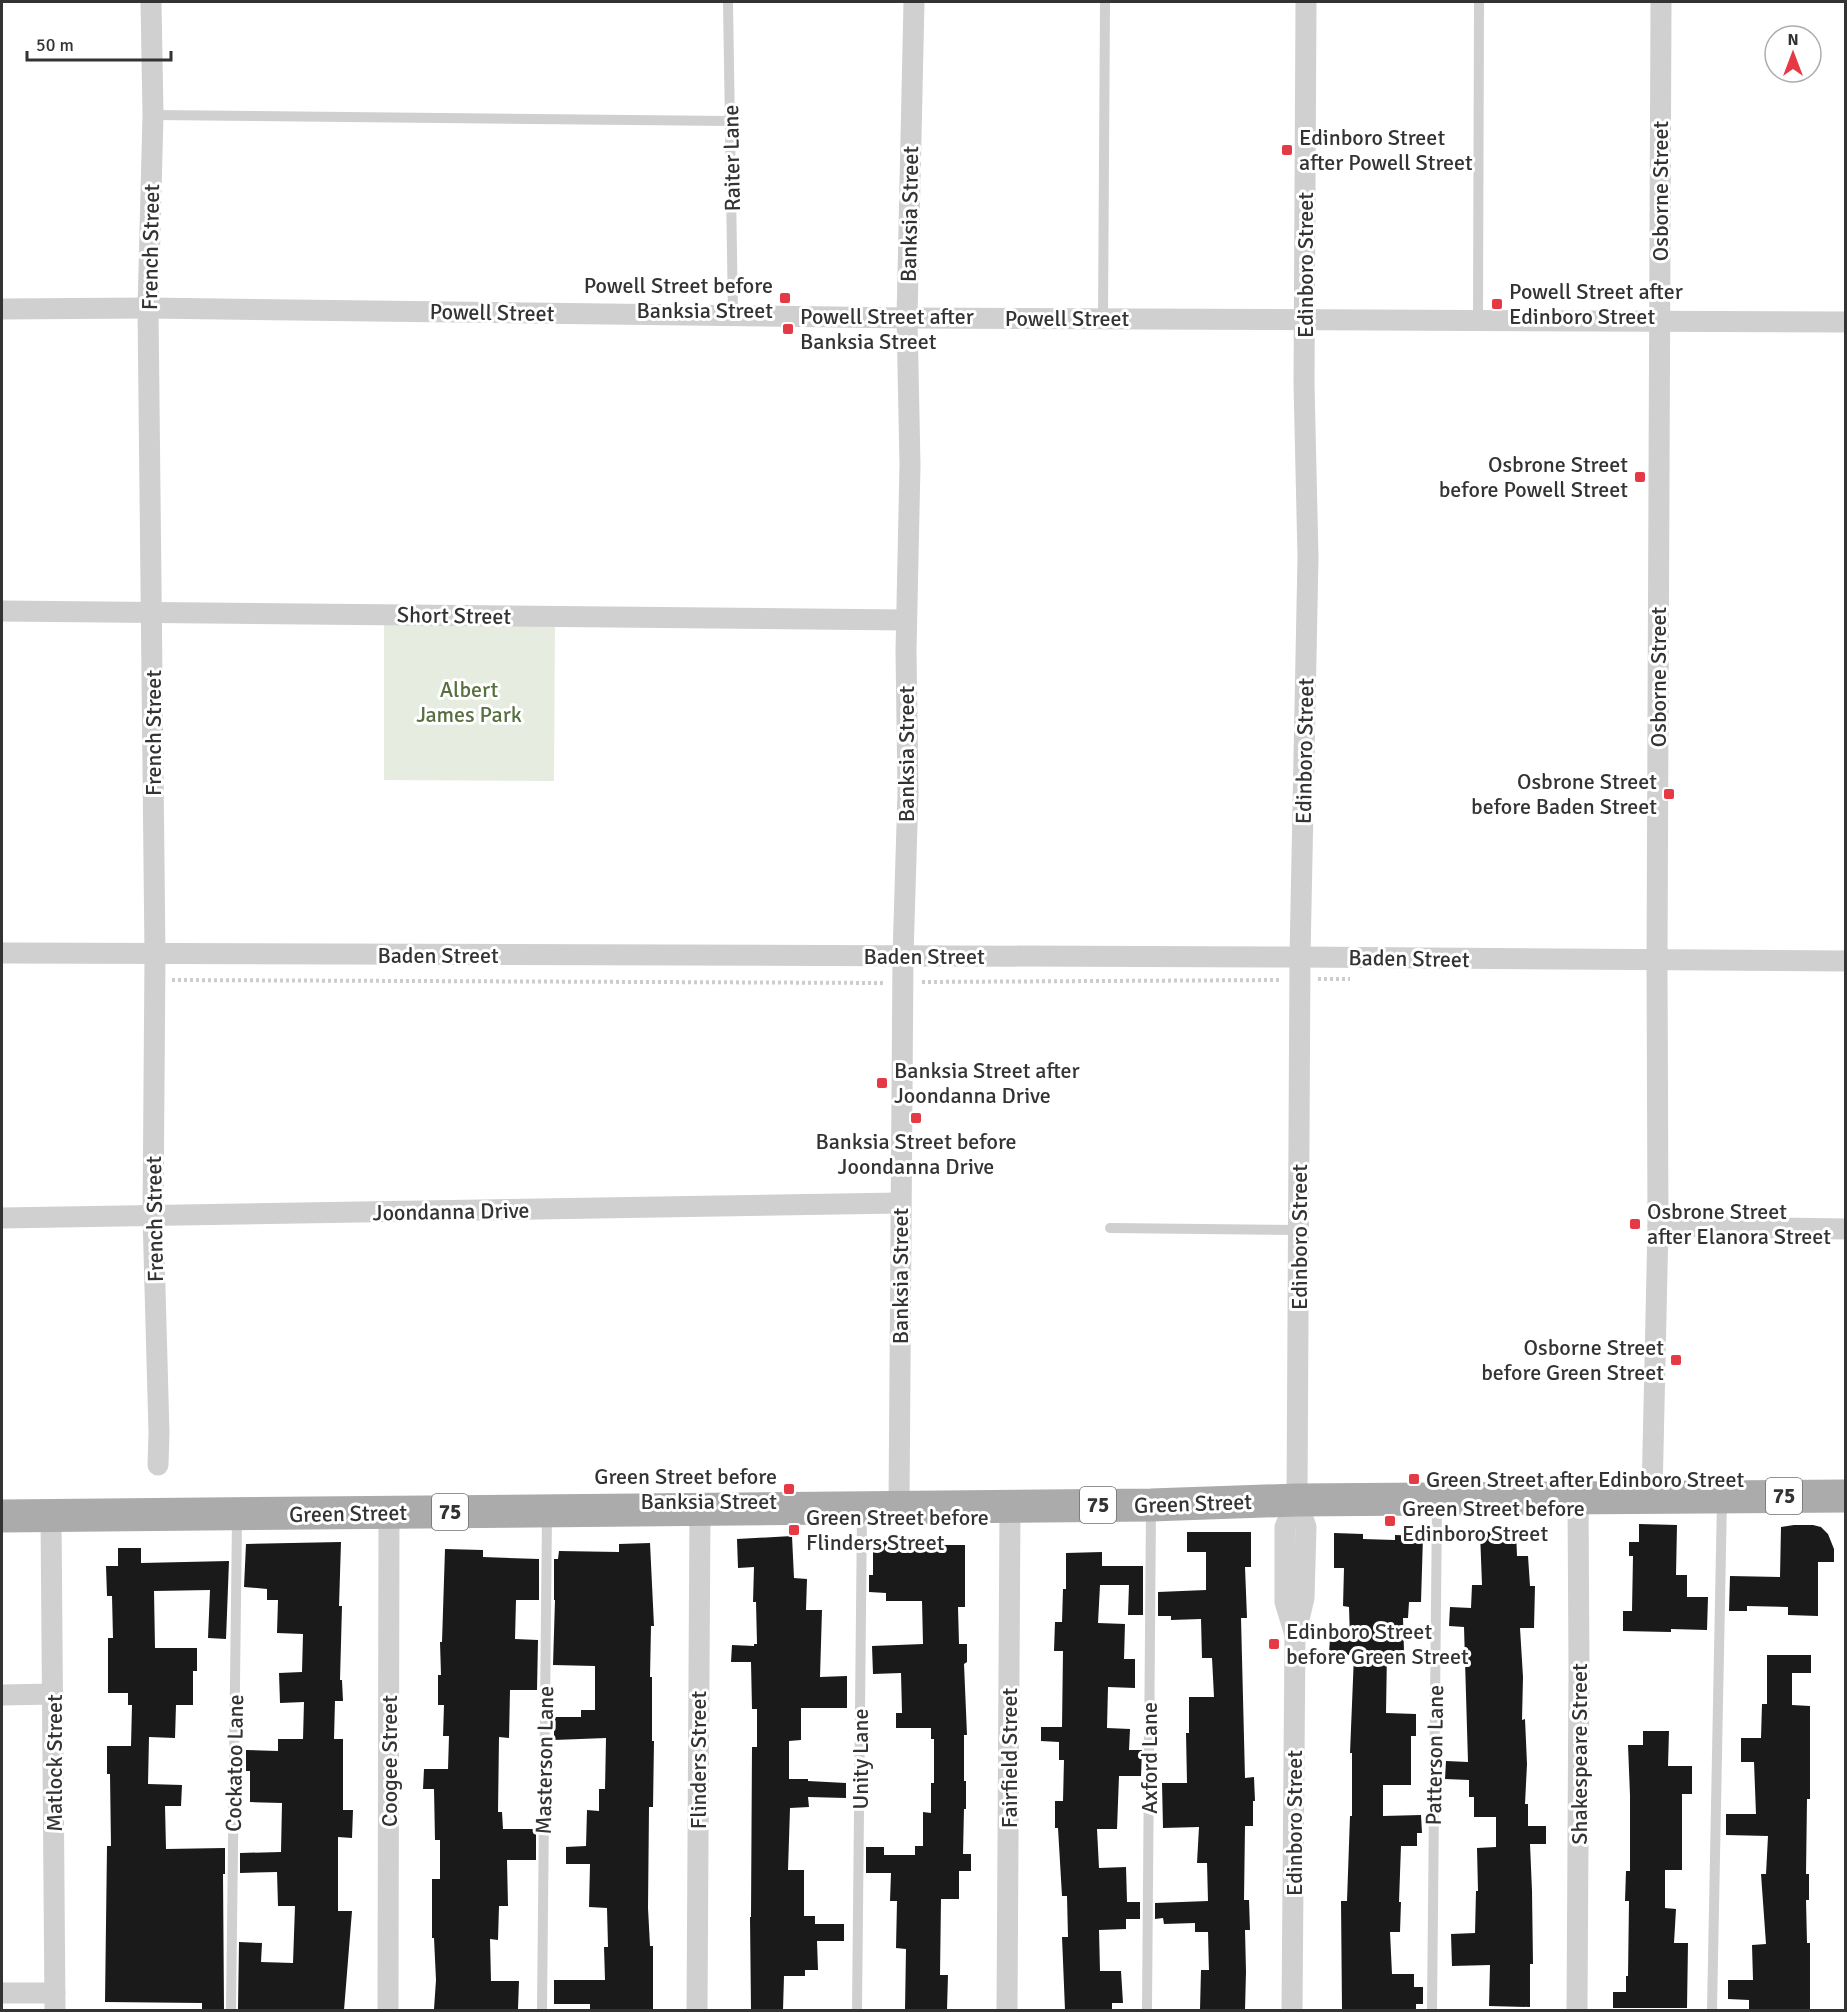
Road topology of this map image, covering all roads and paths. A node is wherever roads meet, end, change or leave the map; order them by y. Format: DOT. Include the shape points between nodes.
graph roads {
  1 [pos="151,2"];
  2 [pos="728,2"];
  3 [pos="914,2"];
  4 [pos="1105,2"];
  5 [pos="1306,2"];
  6 [pos="1479,2"];
  7 [pos="1661,2"];
  8 [pos="153,115"];
  9 [pos="730,121"];
  10 [pos="148,308"];
  11 [pos="2,309"];
  12 [pos="733,315"];
  13 [pos="908,318"];
  14 [pos="1103,318"];
  15 [pos="1304,319"];
  16 [pos="1478,320"];
  17 [pos="1659,321"];
  18 [pos="1845,322"];
  19 [pos="2,611"];
  20 [pos="153,612"];
  21 [pos="906,620"];
  22 [pos="2,953"];
  23 [pos="155,955"];
  24 [pos="903,956"];
  25 [pos="1300,957"];
  26 [pos="1657,961"];
  27 [pos="1845,962"];
  28 [pos="900,1203"];
  29 [pos="153,1216"];
  30 [pos="2,1218"];
  31 [pos="1658,1226"];
  32 [pos="1110,1228"];
  33 [pos="1845,1229"];
  34 [pos="1299,1230"];
  35 [pos="158,1465"];
  36 [pos="1652,1496"];
  37 [pos="1722,1496"];
  38 [pos="1845,1496"];
  39 [pos="1578,1497"];
  40 [pos="1297,1500"];
  41 [pos="1437,1500"];
  42 [pos="1151,1505"];
  43 [pos="1010,1506"];
  44 [pos="899,1507"];
  45 [pos="862,1508"];
  46 [pos="700,1509"];
  47 [pos="547,1510"];
  48 [pos="389,1512"];
  49 [pos="237,1515"];
  50 [pos="2,1516"];
  51 [pos="51,1516"];
  52 [pos="53,1694"];
  53 [pos="2,1695"];
  54 [pos="2,1994"];
  55 [pos="55,2002"];
  56 [pos="231,2010"];
  57 [pos="388,2010"];
  58 [pos="542,2010"];
  59 [pos="697,2010"];
  60 [pos="857,2010"];
  61 [pos="1007,2010"];
  62 [pos="1147,2010"];
  63 [pos="1293,2010"];
  64 [pos="1432,2010"];
  65 [pos="1576,2010"];
  66 [pos="1712,2010"];
  1 -- 8 [label="street, French Street"];
  2 -- 9 [label="lane, Raiter Lane"];
  3 -- 13 [label="street, Banksia Street"];
  4 -- 14 [label="lane"];
  5 -- 15 [label="street, Edinboro Street"];
  6 -- 16 [label="lane"];
  7 -- 17 [label="street, Osborne Street"];
  8 -- 9 [label="lane"];
  8 -- 10 [label="street, French Street"];
  9 -- 12 [label="lane, Raiter Lane"];
  10 -- 11 [label="street, Powell Street"];
  10 -- 12 [label="street, Powell Street"];
  10 -- 20 [label="street, French Street"];
  12 -- 13 [label="street, Powell Street"];
  13 -- 14 [label="street, Powell Street"];
  13 -- 21 [label="street, Banksia Street"];
  14 -- 15 [label="street, Powell Street"];
  15 -- 16 [label="street, Powell Street"];
  15 -- 25 [label="street, Edinboro Street" via="1308,557"];
  16 -- 17 [label="street, Powell Street"];
  17 -- 18 [label="street, Powell Street"];
  17 -- 26 [label="street, Osborne Street"];
  19 -- 20 [label="street, Short Street"];
  20 -- 21 [label="street, Short Street"];
  20 -- 23 [label="street, French Street"];
  21 -- 24 [label="street, Banksia Street" via="908,792"];
  22 -- 23 [label="street, Baden Street"];
  23 -- 24 [label="street, Baden Street"];
  23 -- 29 [label="street, French Street"];
  24 -- 25 [label="street, Baden Street"];
  24 -- 28 [label="street, Banksia Street"];
  25 -- 26 [label="street, Baden Street"];
  25 -- 34 [label="street, Edinboro Street"];
  26 -- 27 [label="street, Baden Street"];
  26 -- 31 [label="street, Osborne Street"];
  28 -- 29 [label="street, Joondanna Drive"];
  28 -- 44 [label="street, Banksia Street"];
  29 -- 30 [label="street, Joondanna Drive"];
  29 -- 35 [label="street, French Street"];
  31 -- 33 [label="street"];
  31 -- 36 [label="street, Osborne Street"];
  32 -- 34 [label="lane"];
  34 -- 40 [label="street, Edinboro Street"];
  36 -- 37 [label="main road, Green Street / 75"];
  36 -- 39 [label="main road, Green Street / 75"];
  37 -- 38 [label="main road, Green Street / 75"];
  37 -- 66 [label="lane"];
  39 -- 41 [label="main road, Green Street / 75"];
  39 -- 65 [label="street, Shakespeare Street"];
  40 -- 41 [label="main road, Green Street / 75"];
  40 -- 42 [label="main road, Green Street / 75"];
  40 -- 63 [label="street, Edinboro Street" via="1285,1527 1285,1602 1295,1636"];
  41 -- 64 [label="lane, Patterson Lane"];
  42 -- 43 [label="main road, Green Street / 75"];
  42 -- 62 [label="lane, Axford Lane"];
  43 -- 44 [label="main road, Green Street / 75"];
  43 -- 61 [label="street, Fairfield Street"];
  44 -- 45 [label="main road, Green Street / 75"];
  45 -- 46 [label="main road, Green Street / 75"];
  45 -- 60 [label="lane, Unity Lane"];
  46 -- 47 [label="main road, Green Street / 75"];
  46 -- 59 [label="street, Flinders Street"];
  47 -- 48 [label="main road, Green Street / 75"];
  47 -- 58 [label="lane, Masterson Lane"];
  48 -- 49 [label="main road, Green Street / 75"];
  48 -- 57 [label="street, Coogee Street"];
  49 -- 51 [label="main road, Green Street / 75"];
  49 -- 56 [label="lane, Cockatoo Lane"];
  50 -- 51 [label="main road, Green Street / 75"];
  51 -- 52 [label="street, Matlock Street"];
  52 -- 53 [label="street"];
  52 -- 55 [label="street, Matlock Street"];
  54 -- 55 [label="street"];
}
